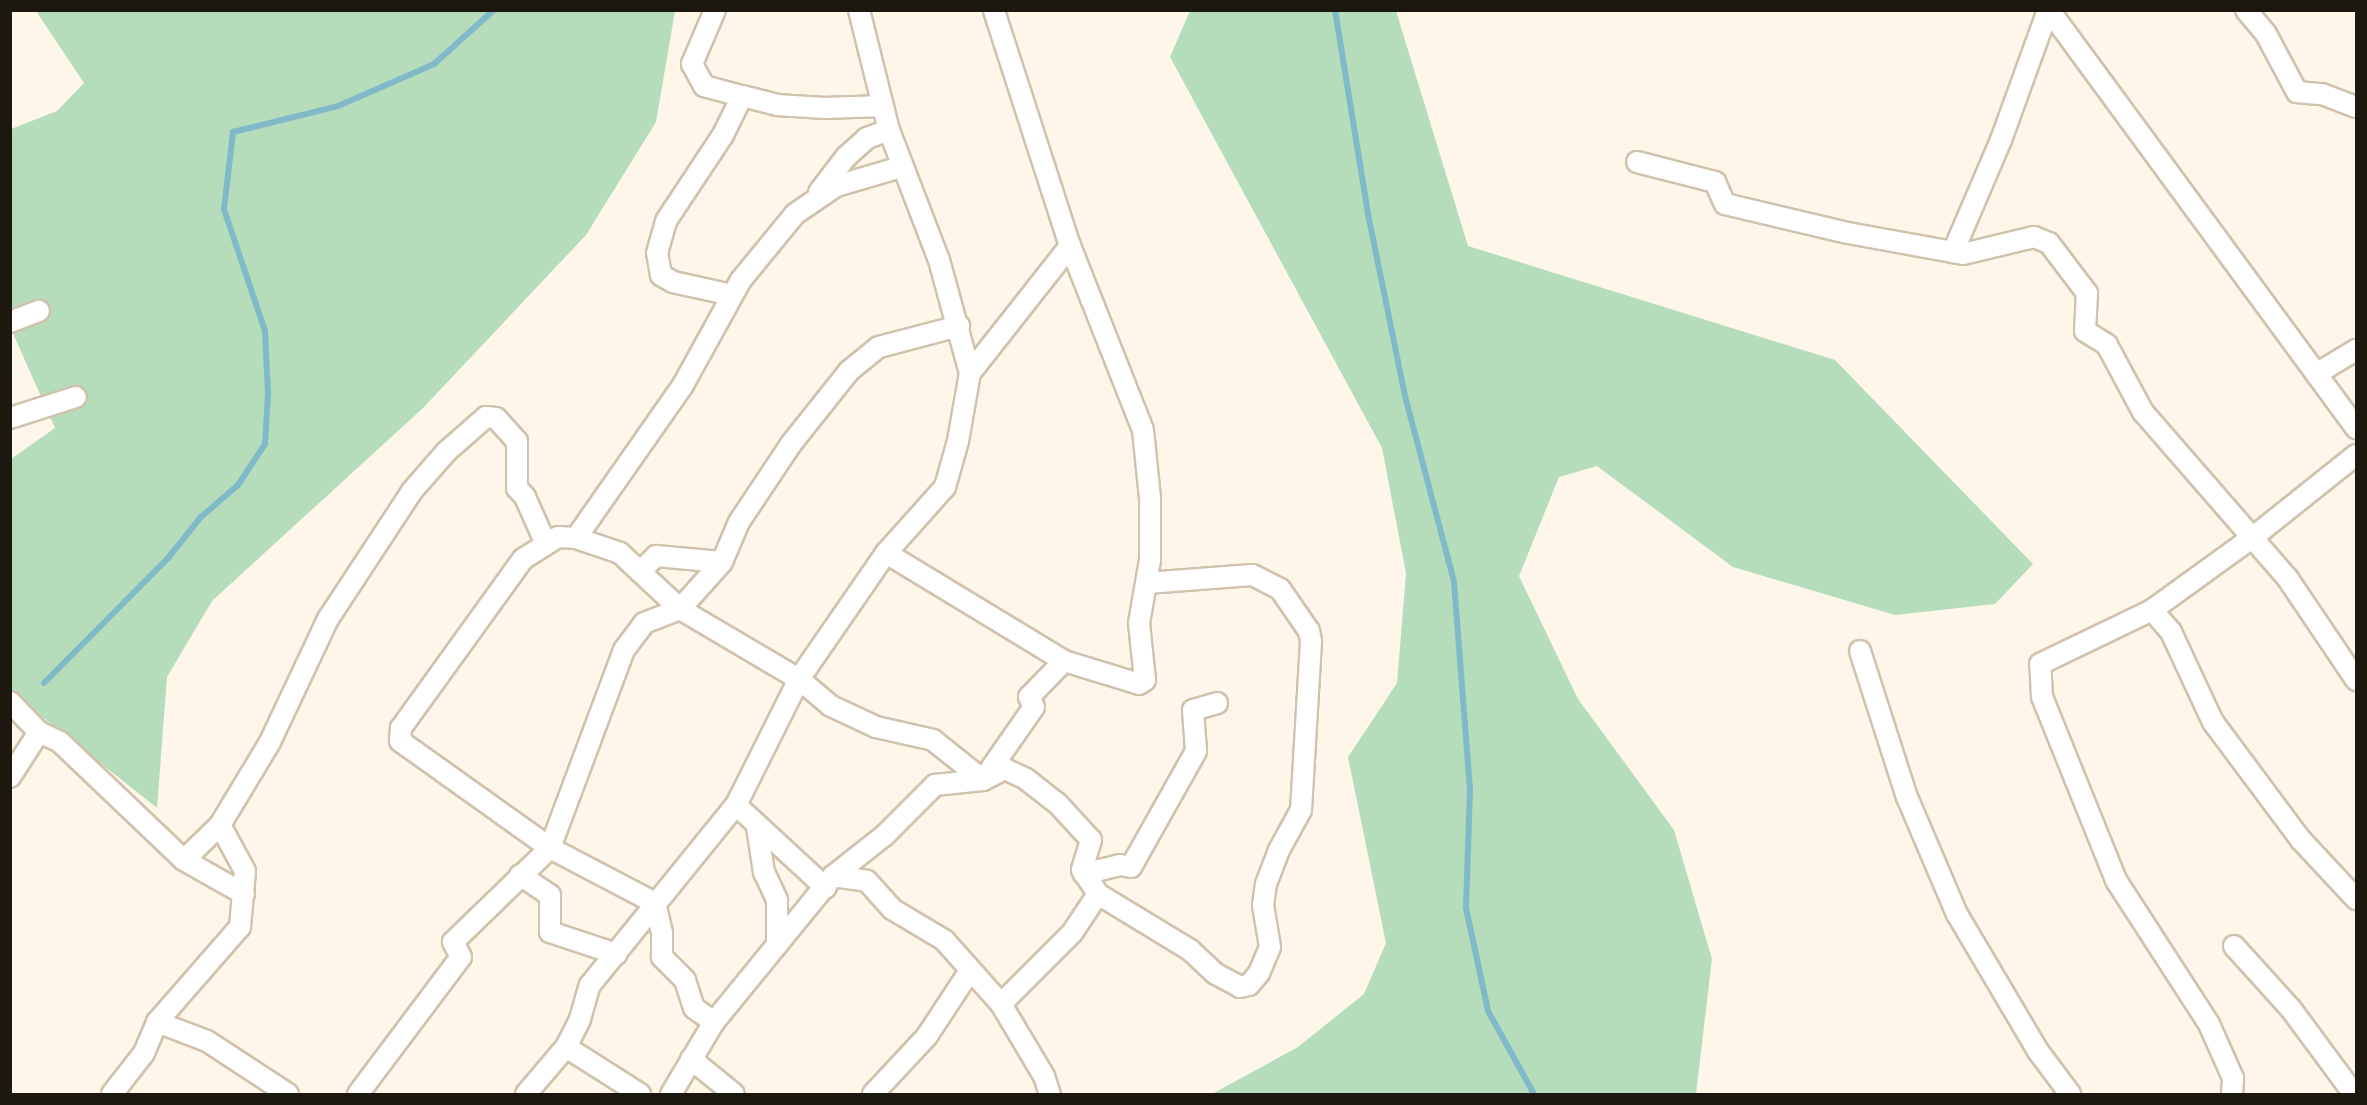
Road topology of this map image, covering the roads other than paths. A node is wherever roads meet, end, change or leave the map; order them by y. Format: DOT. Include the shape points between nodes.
graph roads {
  1 [pos="715,10"];
  2 [pos="859,10"];
  3 [pos="994,10"];
  4 [pos="2048,10"];
  5 [pos="2246,10"];
  6 [pos="742,96"];
  7 [pos="882,106"];
  8 [pos="2356,107"];
  9 [pos="889,130"];
  10 [pos="1637,162"];
  11 [pos="901,167"];
  12 [pos="812,201"];
  13 [pos="1070,246"];
  14 [pos="1953,252"];
  15 [pos="732,295"];
  16 [pos="39,311"];
  17 [pos="10,322"];
  18 [pos="959,326"];
  19 [pos="2356,350"];
  20 [pos="970,373"];
  21 [pos="2316,374"];
  22 [pos="76,397"];
  23 [pos="10,417"];
  24 [pos="2356,428"];
  25 [pos="2356,455"];
  26 [pos="576,538"];
  27 [pos="2252,538"];
  28 [pos="545,542"];
  29 [pos="620,553"];
  30 [pos="886,553"];
  31 [pos="656,556"];
  32 [pos="722,562"];
  33 [pos="640,572"];
  34 [pos="1146,583"];
  35 [pos="680,609"];
  36 [pos="2152,610"];
  37 [pos="1860,651"];
  38 [pos="1065,661"];
  39 [pos="799,680"];
  40 [pos="2356,680"];
  41 [pos="10,702"];
  42 [pos="1217,703"];
  43 [pos="39,732"];
  44 [pos="10,777"];
  45 [pos="983,780"];
  46 [pos="736,805"];
  47 [pos="220,825"];
  48 [pos="757,827"];
  49 [pos="550,848"];
  50 [pos="184,860"];
  51 [pos="1084,874"];
  52 [pos="520,875"];
  53 [pos="830,882"];
  54 [pos="244,894"];
  55 [pos="1098,894"];
  56 [pos="2356,899"];
  57 [pos="655,903"];
  58 [pos="777,945"];
  59 [pos="2234,946"];
  60 [pos="616,954"];
  61 [pos="969,972"];
  62 [pos="1000,1004"];
  63 [pos="157,1022"];
  64 [pos="714,1022"];
  65 [pos="566,1047"];
  66 [pos="691,1059"];
  67 [pos="736,1094"];
  68 [pos="112,1095"];
  69 [pos="288,1095"];
  70 [pos="358,1095"];
  71 [pos="526,1095"];
  72 [pos="640,1095"];
  73 [pos="671,1095"];
  74 [pos="873,1095"];
  75 [pos="1050,1095"];
  76 [pos="2070,1095"];
  77 [pos="2232,1095"];
  78 [pos="2354,1095"];
  1 -- 6 [label="street" via="692,64 704,86"];
  2 -- 7 [label="street"];
  3 -- 13 [label="street"];
  4 -- 14 [label="street" via="2001,140"];
  4 -- 21 [label="street"];
  5 -- 8 [label="street" via="2266,33 2297,92 2322,94"];
  6 -- 7 [label="street" via="777,105"];
  6 -- 15 [label="street" via="723,135 666,221 657,253 661,275 673,282"];
  7 -- 9 [label="street"];
  9 -- 11 [label="street"];
  9 -- 12 [label="street" via="867,138 846,157"];
  10 -- 14 [label="street" via="1715,182 1725,204"];
  11 -- 12 [label="street" via="836,186"];
  11 -- 18 [label="street" via="939,260"];
  12 -- 15 [label="street" via="776,237"];
  13 -- 20 [label="street"];
  13 -- 34 [label="street" via="1143,430 1150,498"];
  14 -- 27 [label="street" via="1973,254 2034,237 2049,243 2086,293 2085,331 2107,345 2144,412"];
  15 -- 26 [label="street" via="683,385"];
  16 -- 17 [label="street"];
  18 -- 20 [label="street"];
  18 -- 32 [label="street" via="879,347 849,371 791,444 739,522"];
  19 -- 21 [label="street"];
  20 -- 30 [label="street" via="945,487"];
  21 -- 24 [label="street"];
  22 -- 23 [label="street"];
  25 -- 27 [label="street"];
  26 -- 28 [label="street" via="558,537"];
  26 -- 29 [label="street"];
  27 -- 36 [label="street"];
  27 -- 40 [label="street" via="2288,579"];
  28 -- 47 [label="street" via="525,496 517,488 518,441 496,418 486,417 446,452 412,491 327,619 270,742"];
  28 -- 49 [label="street" via="523,559 399,735 404,746"];
  29 -- 31 [label="street"];
  29 -- 33 [label="street"];
  30 -- 38 [label="street"];
  30 -- 39 [label="street"];
  31 -- 32 [label="street"];
  31 -- 33 [label="street"];
  32 -- 35 [label="street"];
  33 -- 35 [label="street"];
  34 -- 38 [label="street" via="1139,623 1145,680 1142,683"];
  34 -- 55 [label="street" via="1252,575 1280,589 1311,641 1301,810 1266,884 1263,905 1270,947 1249,985 1230,984 1190,950"];
  35 -- 39 [label="street"];
  35 -- 49 [label="street" via="644,623 624,650"];
  36 -- 56 [label="street" via="2171,632 2213,723 2301,840"];
  36 -- 77 [label="street" via="2040,664 2042,697 2116,880 2209,1024 2233,1078"];
  37 -- 76 [label="street" via="1907,797 1958,914 2038,1051"];
  38 -- 45 [label="street" via="1029,697 1034,707"];
  39 -- 45 [label="street" via="831,706 876,727 933,740"];
  39 -- 46 [label="street"];
  41 -- 43 [label="street"];
  42 -- 51 [label="street" via="1193,710 1196,751 1131,867 1120,865"];
  43 -- 44 [label="street"];
  43 -- 50 [label="street" via="60,742"];
  45 -- 51 [label="street" via="1005,769 1026,779 1057,803 1091,840"];
  45 -- 53 [label="street" via="935,785"];
  46 -- 48 [label="street"];
  46 -- 57 [label="street"];
  47 -- 50 [label="street"];
  47 -- 54 [label="street" via="243,866"];
  48 -- 53 [label="street"];
  48 -- 58 [label="street" via="764,872 777,900"];
  49 -- 52 [label="street"];
  49 -- 57 [label="street"];
  50 -- 54 [label="street"];
  51 -- 55 [label="street"];
  52 -- 60 [label="street" via="550,895 550,932"];
  52 -- 70 [label="street" via="453,942 461,957"];
  53 -- 58 [label="street"];
  53 -- 61 [label="street" via="856,878 874,886 892,909 944,940"];
  54 -- 63 [label="street" via="240,927"];
  55 -- 62 [label="street" via="1072,933"];
  57 -- 60 [label="street"];
  57 -- 64 [label="street" via="662,933 662,957 685,980 694,1008"];
  58 -- 64 [label="street"];
  59 -- 78 [label="street" via="2291,1010"];
  60 -- 65 [label="street" via="590,986"];
  61 -- 62 [label="street"];
  61 -- 74 [label="street" via="927,1036"];
  62 -- 75 [label="street" via="1044,1076"];
  63 -- 68 [label="street" via="144,1053"];
  63 -- 69 [label="street" via="207,1041"];
  64 -- 66 [label="street"];
  65 -- 71 [label="street"];
  65 -- 72 [label="street"];
  66 -- 67 [label="street"];
  66 -- 73 [label="street"];
}
